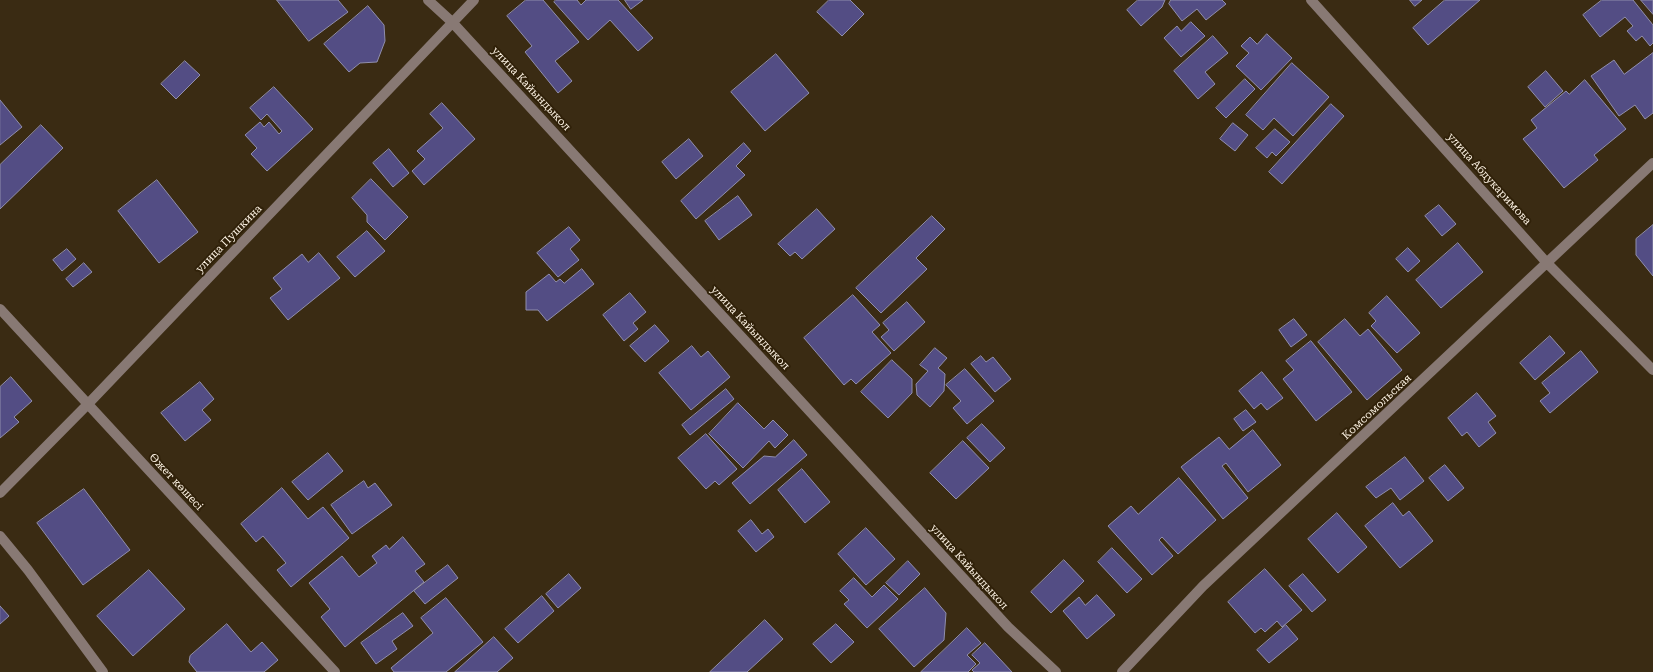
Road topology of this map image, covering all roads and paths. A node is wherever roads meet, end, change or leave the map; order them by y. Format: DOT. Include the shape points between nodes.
graph roads {
  1 [pos="428,0"];
  2 [pos="474,0"];
  3 [pos="1311,0"];
  4 [pos="452,22"];
  5 [pos="1653,163"];
  6 [pos="1547,263"];
  7 [pos="0,309"];
  8 [pos="1653,370"];
  9 [pos="88,404"];
  10 [pos="0,493"];
  11 [pos="0,536"];
  12 [pos="103,672"];
  13 [pos="335,672"];
  14 [pos="1056,672"];
  15 [pos="1122,672"];
  1 -- 4 [label="street, улица Кайындыкол"];
  2 -- 4 [label="street, улица Пушкина"];
  3 -- 6 [label="street, улица Абдукаримова"];
  4 -- 9 [label="street, улица Пушкина"];
  4 -- 14 [label="street, улица Кайындыкол" via="1008,627"];
  5 -- 6 [label="street, Комсомольская"];
  6 -- 8 [label="street, улица Абдукаримова"];
  6 -- 15 [label="street, Комсомольская" via="1203,586"];
  7 -- 9 [label="street, Өжет көшесі"];
  9 -- 10 [label="street, улица Пушкина"];
  9 -- 13 [label="street, Өжет көшесі"];
  11 -- 12 [label="street"];
}
